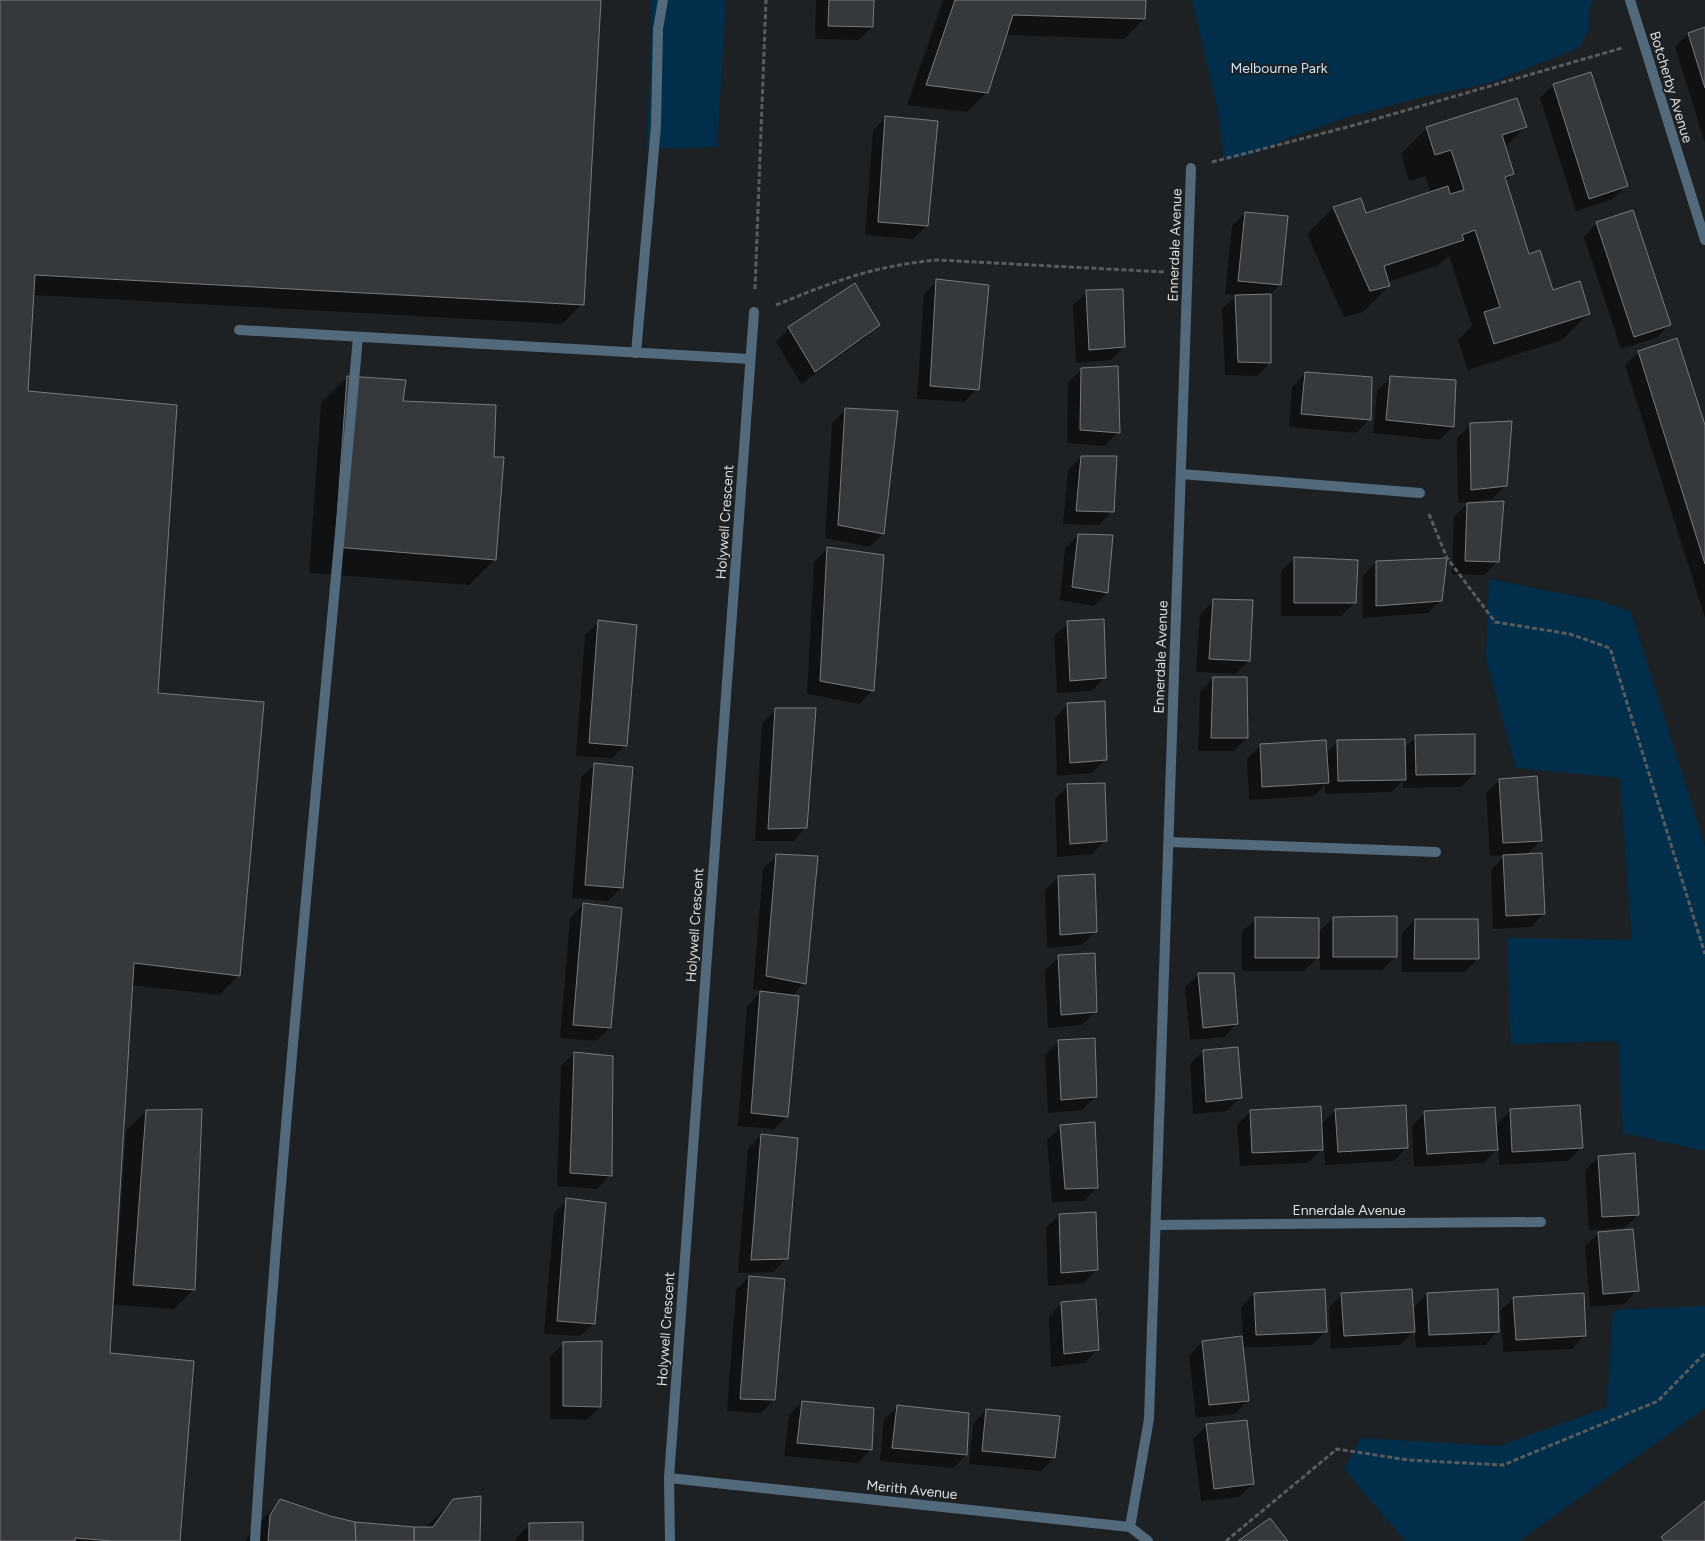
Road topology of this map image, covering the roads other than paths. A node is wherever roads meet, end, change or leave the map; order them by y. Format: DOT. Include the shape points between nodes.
graph roads {
  1 [pos="663,0"];
  2 [pos="1630,0"];
  3 [pos="1191,168"];
  4 [pos="1705,240"];
  5 [pos="754,312"];
  6 [pos="239,330"];
  7 [pos="358,337"];
  8 [pos="636,352"];
  9 [pos="750,359"];
  10 [pos="1181,474"];
  11 [pos="1420,493"];
  12 [pos="1169,842"];
  13 [pos="1436,852"];
  14 [pos="1542,1222"];
  15 [pos="1156,1225"];
  16 [pos="669,1478"];
  17 [pos="1130,1527"];
  18 [pos="255,1541"];
  19 [pos="670,1541"];
  20 [pos="1148,1541"];
  1 -- 8 [label="street" via="658,29 656,126"];
  2 -- 4 [label="street, Botcherby Avenue"];
  3 -- 10 [label="street, Ennerdale Avenue"];
  5 -- 9 [label="street, Holywell Crescent"];
  6 -- 7 [label="street"];
  7 -- 8 [label="street"];
  7 -- 18 [label="street" via="293,1049"];
  8 -- 9 [label="street"];
  9 -- 16 [label="street, Holywell Crescent"];
  10 -- 11 [label="street"];
  10 -- 12 [label="street, Ennerdale Avenue"];
  12 -- 13 [label="street"];
  12 -- 15 [label="street, Ennerdale Avenue"];
  14 -- 15 [label="street, Ennerdale Avenue"];
  15 -- 17 [label="street, Ennerdale Avenue" via="1149,1419"];
  16 -- 17 [label="street, Merith Avenue"];
  16 -- 19 [label="street, Holywell Crescent"];
  17 -- 20 [label="street"];
}
